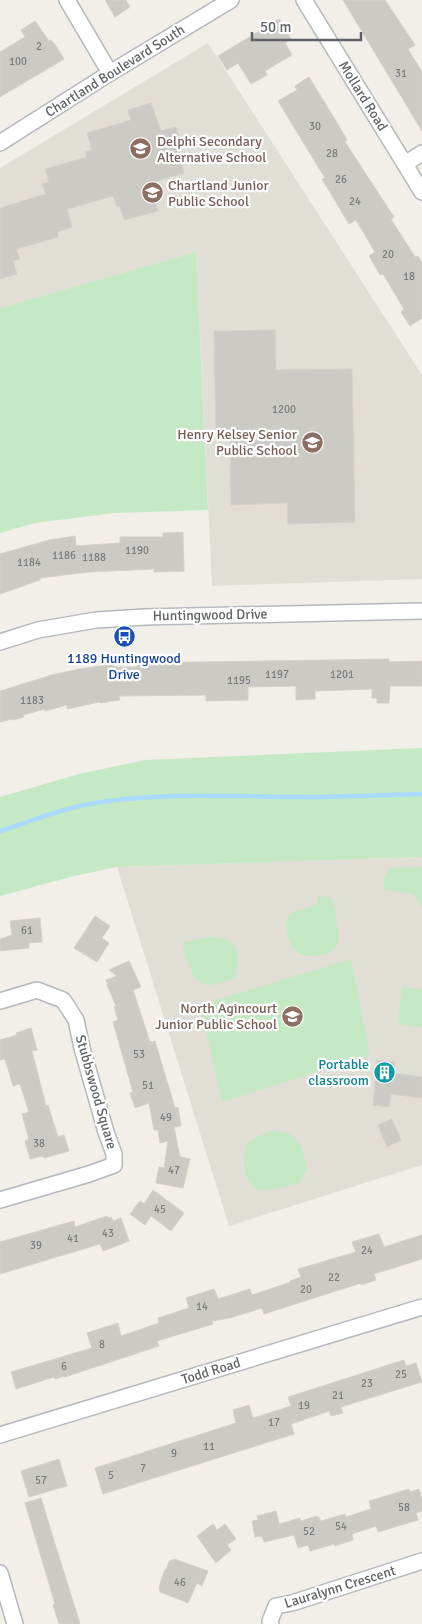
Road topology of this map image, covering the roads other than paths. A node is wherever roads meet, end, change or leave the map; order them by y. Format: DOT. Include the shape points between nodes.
graph roads {
  1 [pos="67,0"];
  2 [pos="231,0"];
  3 [pos="304,0"];
  4 [pos="110,73"];
  5 [pos="0,143"];
  6 [pos="422,153"];
  7 [pos="404,164"];
  8 [pos="422,192"];
  9 [pos="422,611"];
  10 [pos="0,642"];
  11 [pos="0,1001"];
  12 [pos="0,1200"];
  13 [pos="422,1307"];
  14 [pos="0,1435"];
  15 [pos="422,1561"];
  16 [pos="0,1573"];
  17 [pos="9,1620"];
  18 [pos="271,1624"];
  1 -- 4 [label="street"];
  2 -- 4 [label="street, Chartland Boulevard South"];
  3 -- 7 [label="street, Mollard Road"];
  4 -- 5 [label="street, Chartland Boulevard South"];
  6 -- 7 [label="street"];
  7 -- 8 [label="street, Mollard Road"];
  9 -- 10 [label="street, Huntingwood Drive" via="96,620 38,630"];
  11 -- 12 [label="street, Stubbswood Square" via="37,990 63,1000 76,1020 114,1154 114,1165"];
  13 -- 14 [label="street, Todd Road"];
  15 -- 18 [label="street, Lauralynn Crescent" via="276,1606"];
  16 -- 17 [label="street"];
}
